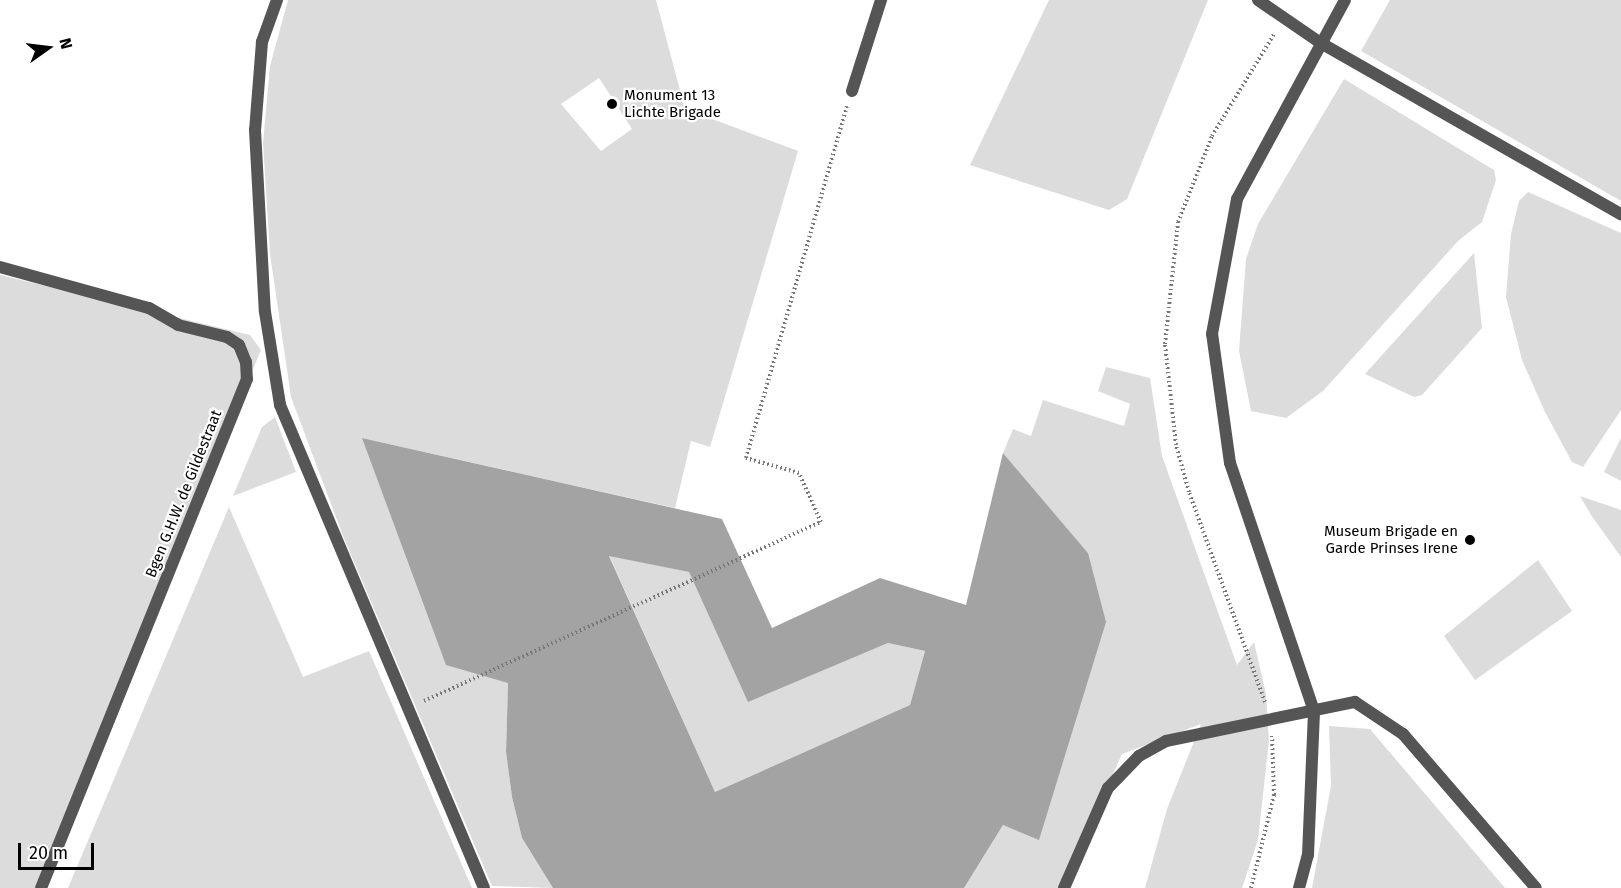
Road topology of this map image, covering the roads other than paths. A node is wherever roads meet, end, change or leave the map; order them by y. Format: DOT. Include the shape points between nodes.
graph roads {
  1 [pos="277,0"];
  2 [pos="881,0"];
  3 [pos="1258,0"];
  4 [pos="1345,0"];
  5 [pos="1319,42"];
  6 [pos="852,91"];
  7 [pos="1621,214"];
  8 [pos="0,267"];
  9 [pos="1314,711"];
  10 [pos="41,888"];
  11 [pos="484,888"];
  12 [pos="1064,888"];
  13 [pos="1299,888"];
  14 [pos="1536,888"];
  1 -- 11 [label="lane" via="262,42 255,130 265,312 280,405"];
  2 -- 6 [label="lane"];
  3 -- 5 [label="lane"];
  4 -- 5 [label="lane"];
  5 -- 7 [label="lane"];
  5 -- 9 [label="lane" via="1237,199 1212,334 1230,463"];
  8 -- 10 [label="lane, Bgen G.H.W. de Gildestraat" via="150,308 178,325 227,337 240,345 246,362 247,379"];
  9 -- 12 [label="lane" via="1166,741 1139,756 1108,788"];
  9 -- 13 [label="lane" via="1308,855"];
  9 -- 14 [label="lane" via="1355,702 1403,734"];
}
